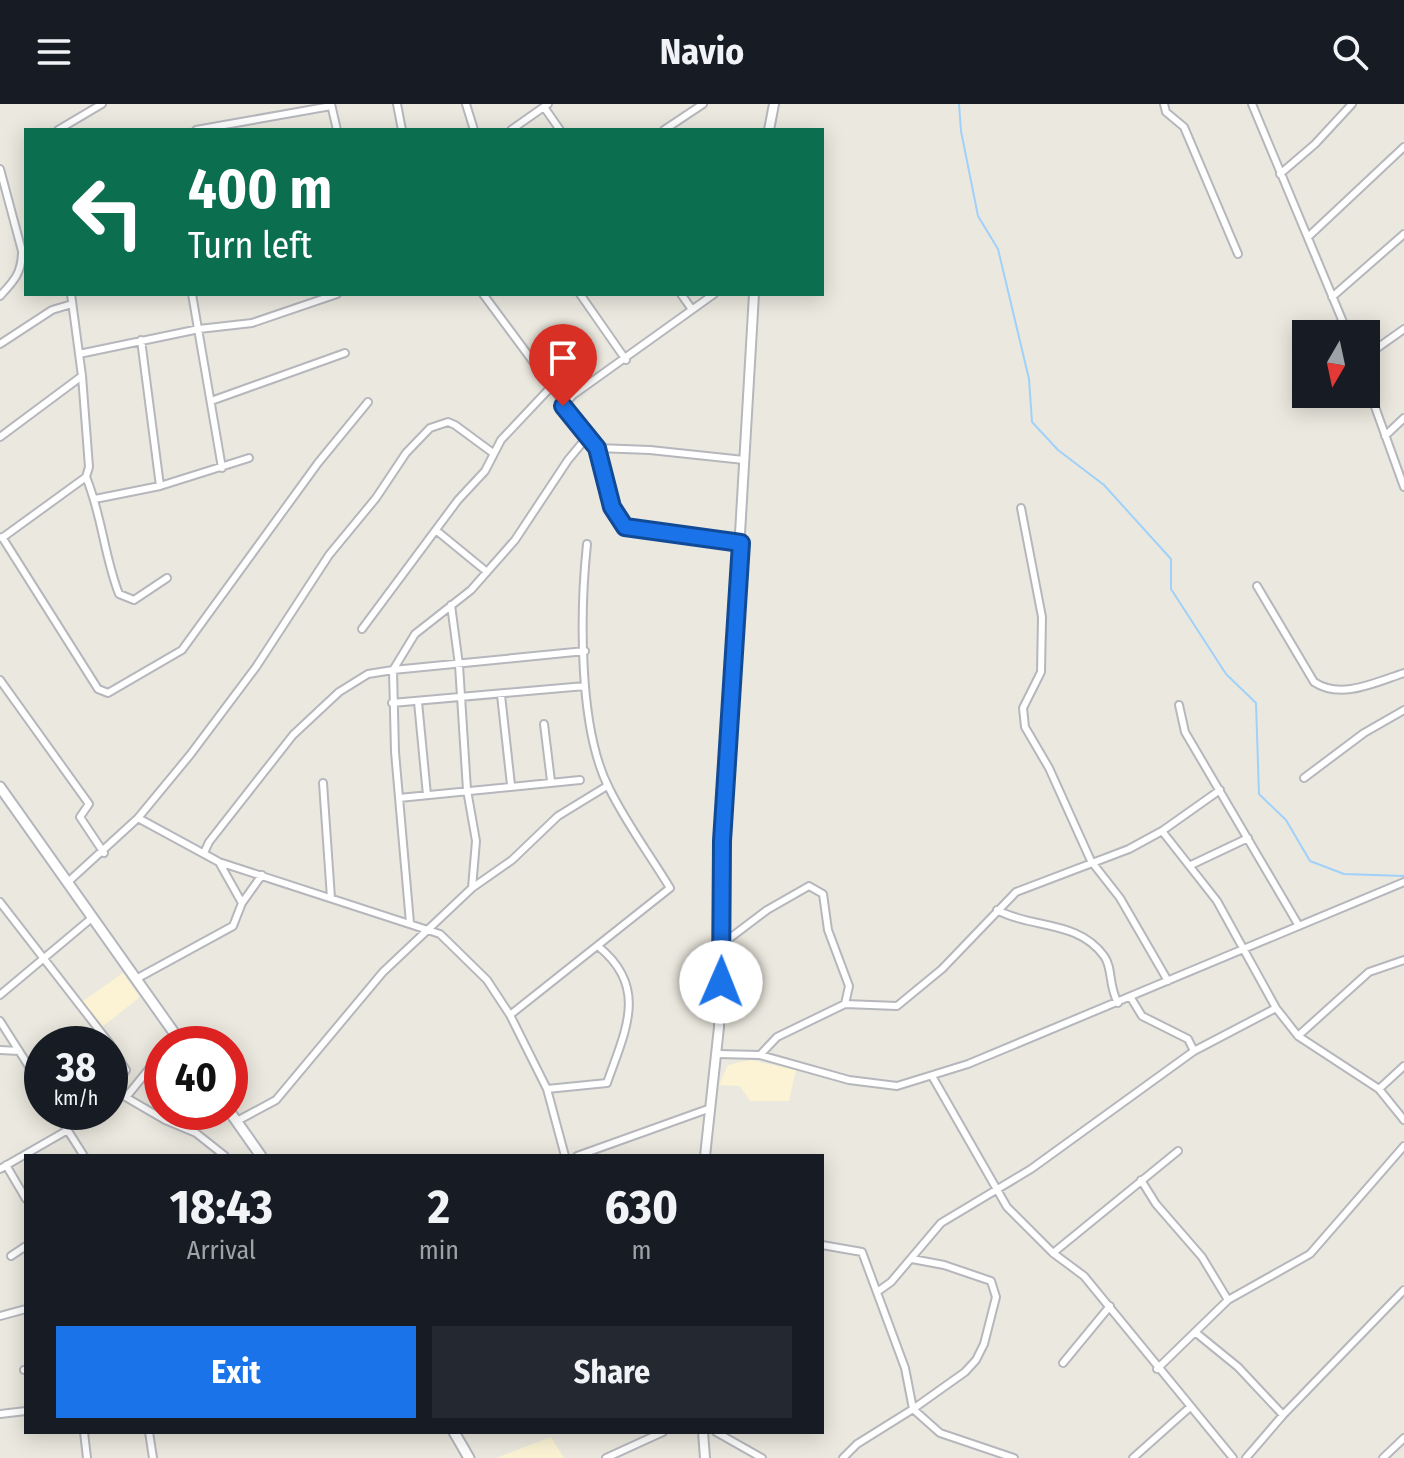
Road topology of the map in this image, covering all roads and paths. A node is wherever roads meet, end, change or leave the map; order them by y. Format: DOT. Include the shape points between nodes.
graph roads {
  1 [pos="102,104"];
  2 [pos="397,104"];
  3 [pos="466,104"];
  4 [pos="703,104"];
  5 [pos="774,104"];
  6 [pos="1164,104"];
  7 [pos="1252,104"];
  8 [pos="1352,104"];
  9 [pos="331,105"];
  10 [pos="546,105"];
  11 [pos="61,128"];
  12 [pos="207,128"];
  13 [pos="337,128"];
  14 [pos="402,128"];
  15 [pos="473,128"];
  16 [pos="514,128"];
  17 [pos="559,128"];
  18 [pos="667,128"];
  19 [pos="769,128"];
  20 [pos="1404,147"];
  21 [pos="0,169"];
  22 [pos="1280,174"];
  23 [pos="1404,234"];
  24 [pos="1308,237"];
  25 [pos="1238,254"];
  26 [pos="0,296"];
  27 [pos="71,296"];
  28 [pos="192,296"];
  29 [pos="331,296"];
  30 [pos="484,296"];
  31 [pos="581,296"];
  32 [pos="682,296"];
  33 [pos="711,296"];
  34 [pos="754,296"];
  35 [pos="1332,297"];
  36 [pos="72,304"];
  37 [pos="691,308"];
  38 [pos="1342,320"];
  39 [pos="199,329"];
  40 [pos="1404,329"];
  41 [pos="141,340"];
  42 [pos="0,344"];
  43 [pos="1380,346"];
  44 [pos="345,353"];
  45 [pos="79,354"];
  46 [pos="626,360"];
  47 [pos="82,376"];
  48 [pos="550,388"];
  49 [pos="211,401"];
  50 [pos="368,402"];
  51 [pos="563,406"];
  52 [pos="1375,408"];
  53 [pos="1404,418"];
  54 [pos="588,436"];
  55 [pos="1385,436"];
  56 [pos="0,437"];
  57 [pos="597,448"];
  58 [pos="493,453"];
  59 [pos="249,458"];
  60 [pos="744,460"];
  61 [pos="222,468"];
  62 [pos="86,477"];
  63 [pos="160,486"];
  64 [pos="1404,487"];
  65 [pos="95,499"];
  66 [pos="1021,508"];
  67 [pos="437,531"];
  68 [pos="1,538"];
  69 [pos="741,543"];
  70 [pos="587,544"];
  71 [pos="487,572"];
  72 [pos="167,578"];
  73 [pos="1257,586"];
  74 [pos="451,605"];
  75 [pos="362,629"];
  76 [pos="585,651"];
  77 [pos="459,665"];
  78 [pos="393,670"];
  79 [pos="1404,673"];
  80 [pos="0,680"];
  81 [pos="585,686"];
  82 [pos="501,695"];
  83 [pos="461,698"];
  84 [pos="418,702"];
  85 [pos="392,703"];
  86 [pos="1179,705"];
  87 [pos="1404,710"];
  88 [pos="544,724"];
  89 [pos="1304,778"];
  90 [pos="580,780"];
  91 [pos="551,781"];
  92 [pos="323,783"];
  93 [pos="511,785"];
  94 [pos="607,786"];
  95 [pos="0,787"];
  96 [pos="467,790"];
  97 [pos="1220,790"];
  98 [pos="427,795"];
  99 [pos="399,798"];
  100 [pos="138,818"];
  101 [pos="1162,831"];
  102 [pos="1248,838"];
  103 [pos="104,853"];
  104 [pos="204,853"];
  105 [pos="1091,861"];
  106 [pos="219,862"];
  107 [pos="1191,865"];
  108 [pos="262,875"];
  109 [pos="68,882"];
  110 [pos="1404,882"];
  111 [pos="472,888"];
  112 [pos="331,898"];
  113 [pos="0,902"];
  114 [pos="242,903"];
  115 [pos="997,910"];
  116 [pos="93,917"];
  117 [pos="410,923"];
  118 [pos="1299,926"];
  119 [pos="427,929"];
  120 [pos="722,944"];
  121 [pos="599,947"];
  122 [pos="1244,950"];
  123 [pos="42,957"];
  124 [pos="1404,960"];
  125 [pos="136,979"];
  126 [pos="1168,981"];
  127 [pos="0,995"];
  128 [pos="1131,998"];
  129 [pos="1118,1003"];
  130 [pos="845,1004"];
  131 [pos="1276,1008"];
  132 [pos="510,1015"];
  133 [pos="0,1021"];
  134 [pos="96,1026"];
  135 [pos="169,1026"];
  136 [pos="1298,1036"];
  137 [pos="0,1050"];
  138 [pos="19,1051"];
  139 [pos="1194,1051"];
  140 [pos="717,1054"];
  141 [pos="760,1055"];
  142 [pos="24,1058"];
  143 [pos="1404,1066"];
  144 [pos="144,1075"];
  145 [pos="932,1076"];
  146 [pos="547,1089"];
  147 [pos="1379,1089"];
  148 [pos="128,1095"];
  149 [pos="128,1097"];
  150 [pos="708,1109"];
  151 [pos="248,1115"];
  152 [pos="1404,1120"];
  153 [pos="243,1130"];
  154 [pos="66,1131"];
  155 [pos="1404,1146"];
  156 [pos="1178,1151"];
  157 [pos="26,1154"];
  158 [pos="83,1154"];
  159 [pos="222,1154"];
  160 [pos="260,1154"];
  161 [pos="564,1154"];
  162 [pos="583,1154"];
  163 [pos="705,1154"];
  164 [pos="24,1155"];
  165 [pos="3,1167"];
  166 [pos="1141,1180"];
  167 [pos="996,1190"];
  168 [pos="24,1196"];
  169 [pos="824,1245"];
  170 [pos="24,1247"];
  171 [pos="1053,1253"];
  172 [pos="11,1256"];
  173 [pos="912,1259"];
  174 [pos="1404,1290"];
  175 [pos="877,1292"];
  176 [pos="1228,1300"];
  177 [pos="1110,1306"];
  178 [pos="24,1310"];
  179 [pos="0,1316"];
  180 [pos="1195,1332"];
  181 [pos="1063,1363"];
  182 [pos="1157,1369"];
  183 [pos="1189,1408"];
  184 [pos="913,1409"];
  185 [pos="24,1411"];
  186 [pos="0,1414"];
  187 [pos="1283,1415"];
  188 [pos="84,1434"];
  189 [pos="149,1434"];
  190 [pos="455,1434"];
  191 [pos="659,1434"];
  192 [pos="703,1434"];
  193 [pos="720,1434"];
  194 [pos="1404,1438"];
  195 [pos="87,1458"];
  196 [pos="153,1458"];
  197 [pos="469,1458"];
  198 [pos="606,1458"];
  199 [pos="705,1458"];
  200 [pos="762,1458"];
  201 [pos="843,1458"];
  202 [pos="1014,1458"];
  203 [pos="1133,1458"];
  204 [pos="1233,1458"];
  205 [pos="1246,1458"];
  206 [pos="1383,1458"];
  1 -- 11 [label="street"];
  2 -- 14 [label="street"];
  3 -- 15 [label="street"];
  4 -- 18 [label="street"];
  5 -- 19 [label="street"];
  6 -- 25 [label="street" via="1184,127"];
  7 -- 22 [label="street"];
  8 -- 22 [label="street"];
  9 -- 12 [label="street"];
  9 -- 13 [label="street"];
  10 -- 16 [label="street"];
  10 -- 17 [label="street"];
  20 -- 24 [label="street"];
  21 -- 26 [label="street" via="22,251 21,272"];
  22 -- 24 [label="street"];
  23 -- 35 [label="street"];
  24 -- 35 [label="street"];
  27 -- 36 [label="street"];
  28 -- 39 [label="street"];
  29 -- 39 [label="street" via="252,323"];
  30 -- 48 [label="street"];
  31 -- 46 [label="street"];
  32 -- 37 [label="street"];
  33 -- 37 [label="street"];
  34 -- 60 [label="street"];
  35 -- 38 [label="street"];
  36 -- 42 [label="street" via="52,310"];
  36 -- 45 [label="street"];
  37 -- 46 [label="street"];
  39 -- 41 [label="street"];
  39 -- 49 [label="street"];
  40 -- 43 [label="street"];
  41 -- 45 [label="street"];
  41 -- 63 [label="street"];
  44 -- 49 [label="street"];
  45 -- 47 [label="street"];
  46 -- 51 [label="street"];
  47 -- 56 [label="street"];
  47 -- 62 [label="street"];
  48 -- 51 [label="street"];
  48 -- 58 [label="street"];
  49 -- 61 [label="street"];
  50 -- 68 [label="street" via="182,650 108,693 98,689"];
  51 -- 54 [label="street"];
  52 -- 55 [label="street"];
  53 -- 55 [label="street"];
  54 -- 57 [label="street"];
  54 -- 71 [label="street"];
  55 -- 64 [label="street"];
  57 -- 60 [label="street"];
  57 -- 69 [label="street" via="612,507 625,527"];
  58 -- 67 [label="street"];
  58 -- 100 [label="street" via="448,422 422,436 329,555 256,667"];
  59 -- 61 [label="street"];
  60 -- 69 [label="street"];
  61 -- 63 [label="street"];
  62 -- 65 [label="street"];
  62 -- 68 [label="street"];
  63 -- 65 [label="street"];
  65 -- 72 [label="street" via="106,560 119,594 134,600"];
  66 -- 105 [label="street" via="1042,617 1041,672 1023,708 1025,727"];
  67 -- 71 [label="street"];
  67 -- 75 [label="street"];
  69 -- 120 [label="street" via="722,841"];
  70 -- 76 [label="street"];
  71 -- 74 [label="street"];
  73 -- 79 [label="street" via="1314,682 1326,690 1356,689"];
  74 -- 77 [label="street"];
  74 -- 78 [label="street" via="415,634"];
  76 -- 77 [label="street"];
  76 -- 81 [label="street"];
  77 -- 78 [label="street"];
  77 -- 83 [label="street"];
  78 -- 85 [label="street"];
  78 -- 104 [label="street" via="352,681 293,735"];
  80 -- 103 [label="street" via="89,804 80,817"];
  81 -- 82 [label="street"];
  81 -- 94 [label="street"];
  82 -- 83 [label="street"];
  82 -- 93 [label="street"];
  83 -- 84 [label="street"];
  83 -- 96 [label="street"];
  84 -- 85 [label="street"];
  84 -- 98 [label="street"];
  85 -- 99 [label="street"];
  86 -- 97 [label="street" via="1185,732"];
  87 -- 89 [label="street"];
  88 -- 91 [label="street"];
  90 -- 91 [label="street"];
  91 -- 93 [label="street"];
  92 -- 112 [label="street"];
  93 -- 96 [label="street"];
  94 -- 111 [label="street" via="558,816 512,860"];
  94 -- 121 [label="street" via="670,888"];
  95 -- 109 [label="main road"];
  96 -- 98 [label="street"];
  96 -- 111 [label="street" via="476,841"];
  97 -- 101 [label="street"];
  97 -- 102 [label="street"];
  98 -- 99 [label="street"];
  99 -- 117 [label="street"];
  100 -- 103 [label="street"];
  100 -- 104 [label="street"];
  101 -- 105 [label="street"];
  101 -- 107 [label="street"];
  102 -- 107 [label="street"];
  102 -- 118 [label="street"];
  103 -- 109 [label="street"];
  104 -- 106 [label="street"];
  105 -- 115 [label="street" via="1016,892"];
  105 -- 126 [label="street" via="1120,898"];
  106 -- 108 [label="street"];
  106 -- 114 [label="street"];
  107 -- 122 [label="street"];
  108 -- 112 [label="street"];
  108 -- 114 [label="street"];
  109 -- 116 [label="main road"];
  110 -- 118 [label="street"];
  111 -- 119 [label="street"];
  112 -- 117 [label="street"];
  113 -- 123 [label="street"];
  114 -- 125 [label="street" via="233,926"];
  115 -- 129 [label="street" via="1071,929 1093,945 1106,957 1110,989"];
  115 -- 130 [label="street" via="942,969 897,1006"];
  116 -- 123 [label="street"];
  116 -- 125 [label="main road"];
  117 -- 119 [label="street"];
  118 -- 122 [label="street"];
  119 -- 132 [label="street" via="452,944 487,980"];
  119 -- 151 [label="street" via="383,972 276,1100"];
  120 -- 130 [label="street" via="809,886 823,894 828,930 849,986"];
  120 -- 140 [label="street"];
  121 -- 132 [label="street"];
  121 -- 146 [label="street" via="624,974 631,995 607,1083"];
  122 -- 126 [label="street"];
  122 -- 131 [label="street"];
  123 -- 127 [label="street"];
  123 -- 134 [label="street"];
  124 -- 136 [label="street" via="1369,972"];
  125 -- 135 [label="main road"];
  126 -- 128 [label="street"];
  128 -- 129 [label="street"];
  128 -- 139 [label="street" via="1142,1016 1188,1039"];
  129 -- 145 [label="street"];
  130 -- 141 [label="street" via="777,1037"];
  131 -- 136 [label="street"];
  131 -- 139 [label="street"];
  132 -- 146 [label="street"];
  133 -- 138 [label="street"];
  136 -- 147 [label="street"];
  137 -- 138 [label="street"];
  138 -- 142 [label="street"];
  139 -- 167 [label="street"];
  140 -- 141 [label="street"];
  140 -- 150 [label="street"];
  141 -- 145 [label="street" via="876,1085 897,1086"];
  143 -- 147 [label="street"];
  144 -- 148 [label="street"];
  145 -- 167 [label="street"];
  146 -- 161 [label="street"];
  147 -- 152 [label="street"];
  149 -- 159 [label="street" via="196,1133"];
  150 -- 162 [label="street"];
  150 -- 163 [label="street"];
  153 -- 160 [label="main road"];
  154 -- 157 [label="street"];
  154 -- 158 [label="street"];
  155 -- 176 [label="street" via="1310,1254"];
  156 -- 166 [label="street"];
  164 -- 165 [label="street"];
  165 -- 168 [label="street"];
  166 -- 171 [label="street"];
  166 -- 176 [label="street" via="1202,1257"];
  167 -- 171 [label="street"];
  167 -- 173 [label="street" via="941,1223"];
  169 -- 175 [label="street" via="862,1252"];
  170 -- 172 [label="street"];
  171 -- 177 [label="street" via="1084,1276"];
  173 -- 175 [label="street"];
  173 -- 184 [label="street" via="991,1281 996,1297 976,1360"];
  174 -- 187 [label="street"];
  175 -- 184 [label="street" via="905,1368"];
  176 -- 180 [label="street"];
  177 -- 181 [label="street"];
  177 -- 182 [label="street"];
  178 -- 179 [label="street"];
  180 -- 182 [label="street"];
  180 -- 187 [label="street" via="1238,1367"];
  182 -- 183 [label="street"];
  183 -- 203 [label="street"];
  183 -- 204 [label="street"];
  184 -- 201 [label="street" via="866,1437"];
  184 -- 202 [label="street" via="940,1433"];
  185 -- 186 [label="street"];
  187 -- 205 [label="street"];
  188 -- 195 [label="street"];
  189 -- 196 [label="street"];
  190 -- 197 [label="main road"];
  191 -- 198 [label="street"];
  192 -- 199 [label="street"];
  193 -- 200 [label="street"];
  194 -- 206 [label="street"];
}
